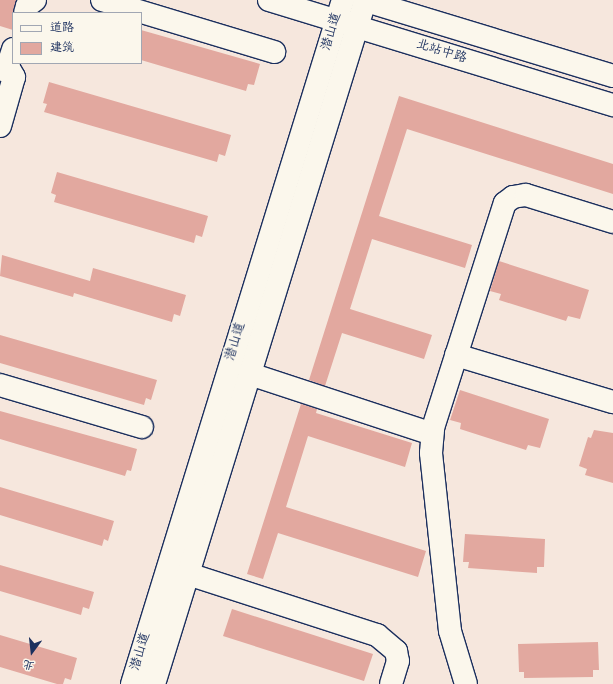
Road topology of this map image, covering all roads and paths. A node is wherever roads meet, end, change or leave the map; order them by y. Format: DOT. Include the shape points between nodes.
graph roads {
  1 [pos="35,0"];
  2 [pos="102,0"];
  3 [pos="269,0"];
  4 [pos="343,0"];
  5 [pos="364,0"];
  6 [pos="25,12"];
  7 [pos="142,12"];
  8 [pos="142,12"];
  9 [pos="336,21"];
  10 [pos="357,27"];
  11 [pos="12,51"];
  12 [pos="274,52"];
  13 [pos="3,70"];
  14 [pos="613,76"];
  15 [pos="613,104"];
  16 [pos="0,126"];
  17 [pos="613,222"];
  18 [pos="456,356"];
  19 [pos="250,374"];
  20 [pos="0,384"];
  21 [pos="613,402"];
  22 [pos="142,427"];
  23 [pos="432,434"];
  24 [pos="188,574"];
  25 [pos="132,684"];
  26 [pos="154,684"];
  27 [pos="391,684"];
  28 [pos="466,684"];
  1 -- 6 [label="main road" via="27,6"];
  2 -- 7 [label="main road"];
  3 -- 9 [label="main road, 北站中路"];
  4 -- 9 [label="main road, 潜山道"];
  5 -- 10 [label="main road, 潜山道"];
  5 -- 14 [label="main road"];
  8 -- 12 [label="main road"];
  9 -- 10 [label="main road, 北站中路"];
  9 -- 25 [label="main road, 潜山道"];
  10 -- 15 [label="main road, 北站中路"];
  10 -- 19 [label="main road, 潜山道"];
  11 -- 13 [label="main road"];
  13 -- 16 [label="main road" via="11,72 14,77"];
  17 -- 18 [label="main road" via="526,195 513,197 505,203"];
  18 -- 21 [label="main road"];
  18 -- 23 [label="main road"];
  19 -- 23 [label="main road"];
  19 -- 24 [label="main road, 潜山道"];
  20 -- 22 [label="main road"];
  23 -- 28 [label="main road" via="431,453 450,631"];
  24 -- 26 [label="main road, 潜山道"];
  24 -- 27 [label="main road" via="377,635 396,651 398,661"];
}
